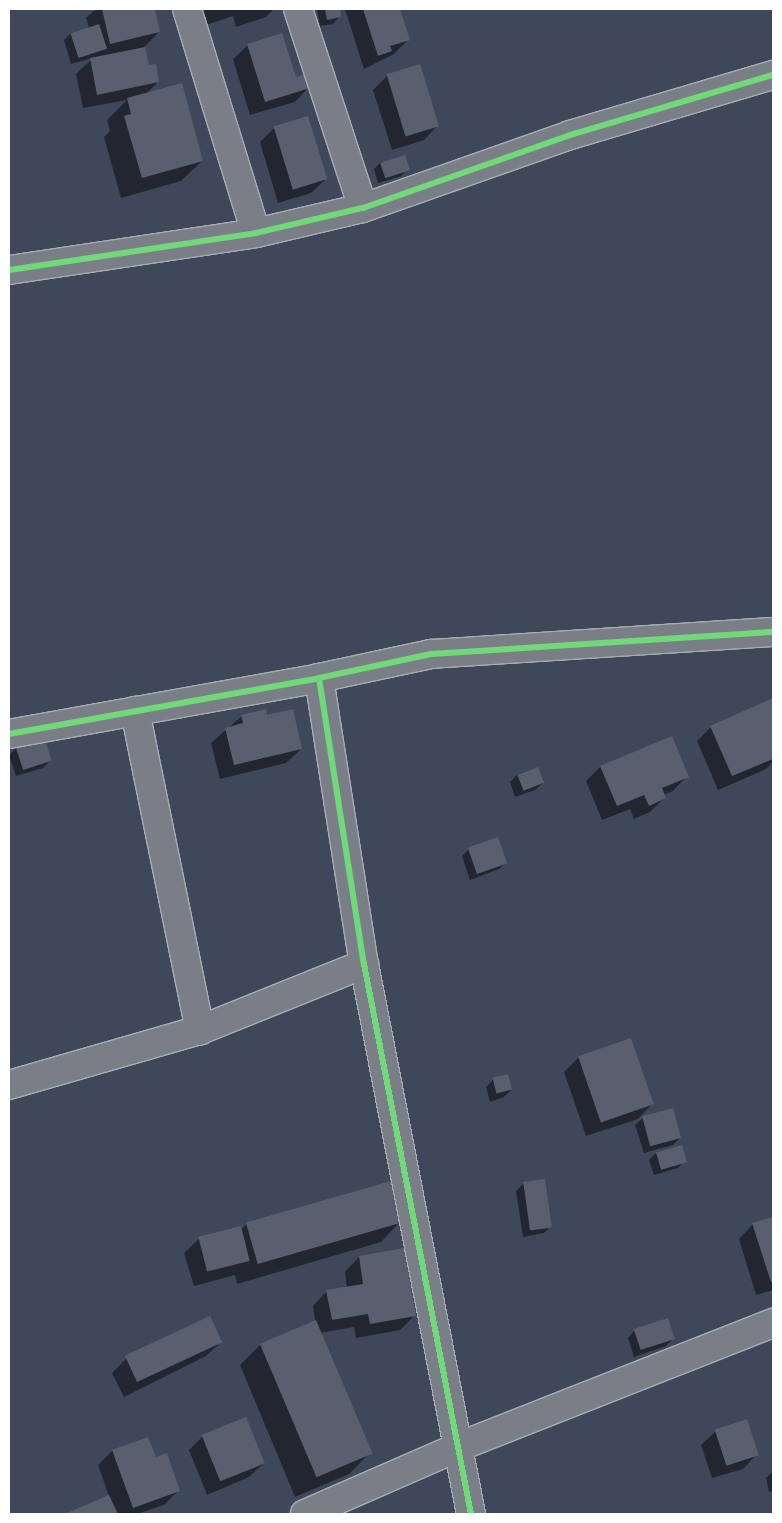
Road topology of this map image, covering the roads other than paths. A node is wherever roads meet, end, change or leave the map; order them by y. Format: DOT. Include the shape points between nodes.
graph roads {
  1 [pos="186,9"];
  2 [pos="298,9"];
  3 [pos="773,75"];
  4 [pos="363,208"];
  5 [pos="256,233"];
  6 [pos="9,270"];
  7 [pos="773,632"];
  8 [pos="319,678"];
  9 [pos="135,711"];
  10 [pos="9,734"];
  11 [pos="364,964"];
  12 [pos="200,1030"];
  13 [pos="9,1085"];
  14 [pos="773,1323"];
  15 [pos="458,1448"];
  16 [pos="305,1514"];
  17 [pos="471,1514"];
  1 -- 5 [label="street"];
  2 -- 4 [label="street"];
  3 -- 4 [label="street" via="570,135"];
  4 -- 5 [label="street"];
  5 -- 6 [label="street"];
  7 -- 8 [label="street" via="431,654"];
  8 -- 9 [label="street"];
  8 -- 11 [label="street"];
  9 -- 10 [label="street"];
  9 -- 12 [label="street"];
  11 -- 12 [label="street"];
  11 -- 15 [label="street"];
  12 -- 13 [label="street"];
  14 -- 15 [label="street"];
  15 -- 16 [label="street"];
  15 -- 17 [label="street"];
}
